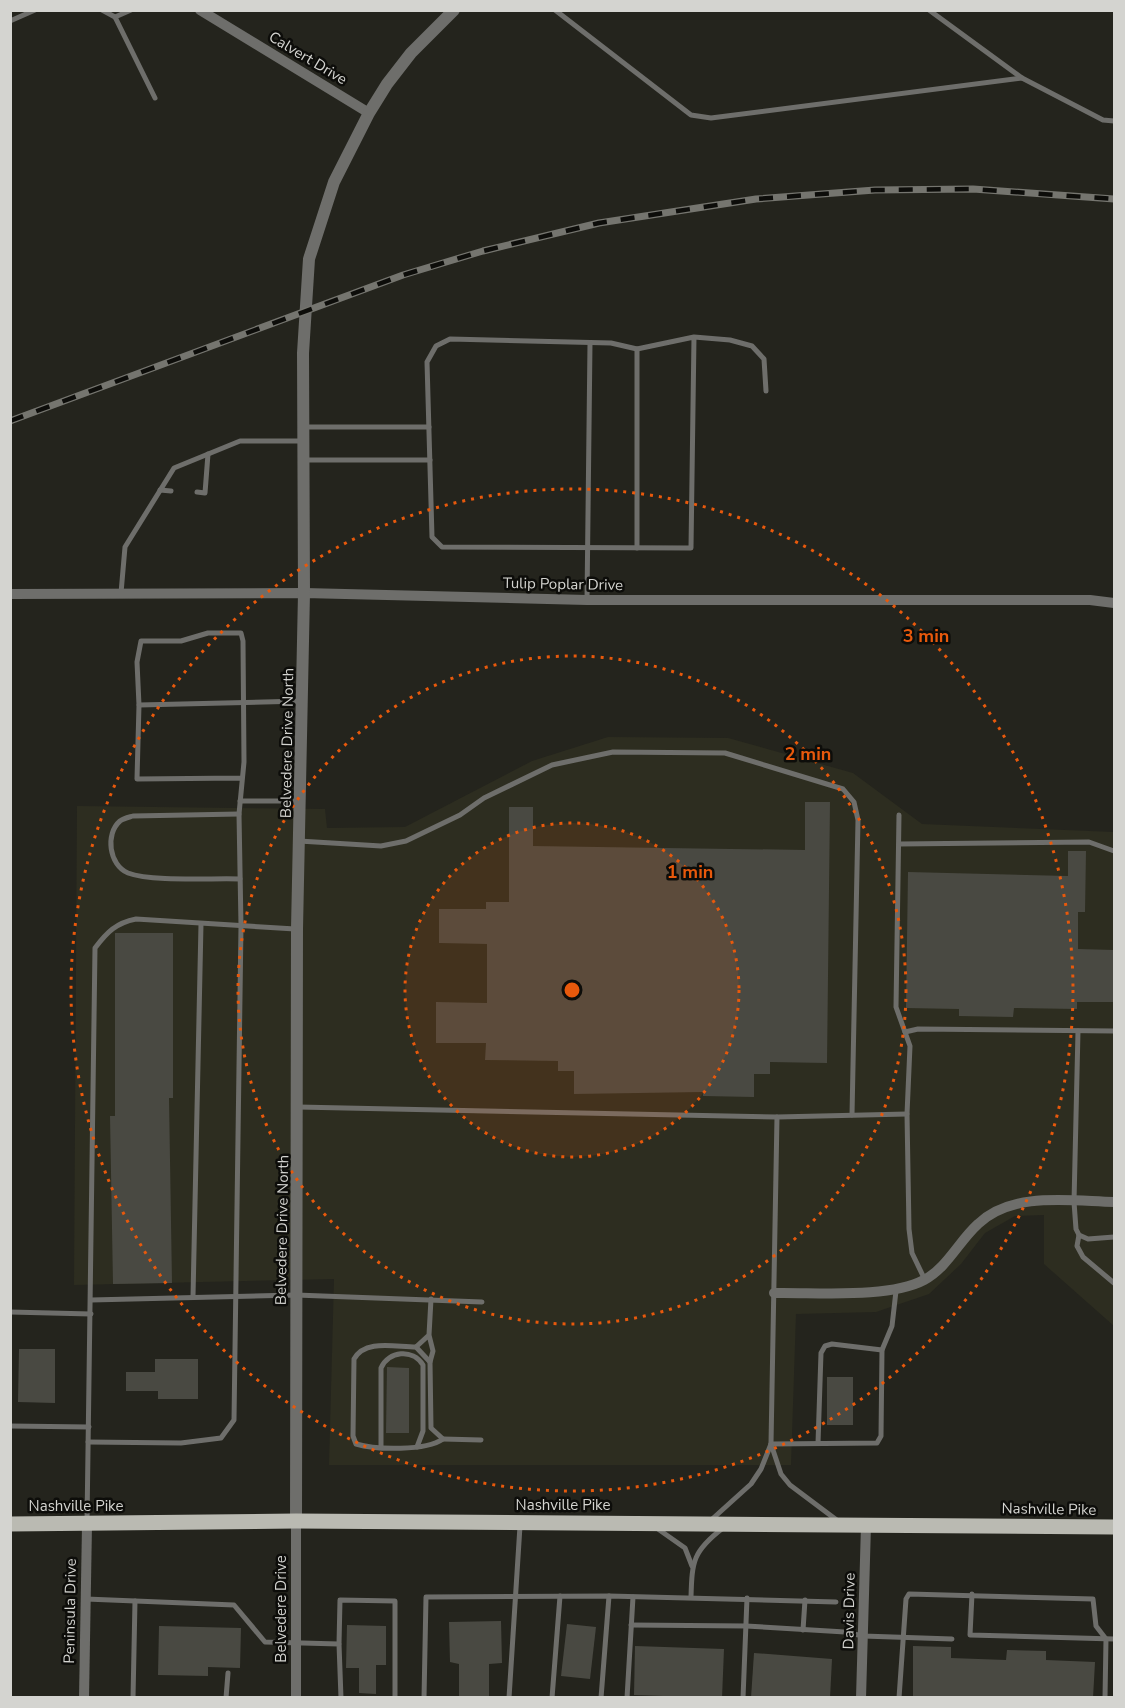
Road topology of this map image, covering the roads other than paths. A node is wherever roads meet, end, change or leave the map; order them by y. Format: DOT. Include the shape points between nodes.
graph roads {
  1 [pos="35,10"];
  2 [pos="102,10"];
  3 [pos="131,10"];
  4 [pos="200,10"];
  5 [pos="454,10"];
  6 [pos="555,10"];
  7 [pos="929,10"];
  8 [pos="115,17"];
  9 [pos="10,21"];
  10 [pos="1023,78"];
  11 [pos="155,98"];
  12 [pos="369,113"];
  13 [pos="1114,121"];
  14 [pos="694,337"];
  15 [pos="590,343"];
  16 [pos="637,349"];
  17 [pos="766,391"];
  18 [pos="429,426"];
  19 [pos="303,427"];
  20 [pos="303,441"];
  21 [pos="208,454"];
  22 [pos="303,460"];
  23 [pos="430,460"];
  24 [pos="160,490"];
  25 [pos="171,491"];
  26 [pos="197,492"];
  27 [pos="587,548"];
  28 [pos="637,548"];
  29 [pos="121,593"];
  30 [pos="304,593"];
  31 [pos="10,594"];
  32 [pos="587,600"];
  33 [pos="1114,603"];
  34 [pos="303,701"];
  35 [pos="243,702"];
  36 [pos="139,705"];
  37 [pos="241,778"];
  38 [pos="240,801"];
  39 [pos="300,801"];
  40 [pos="239,814"];
  41 [pos="899,815"];
  42 [pos="299,841"];
  43 [pos="899,844"];
  44 [pos="1114,851"];
  45 [pos="240,879"];
  46 [pos="201,924"];
  47 [pos="241,926"];
  48 [pos="297,929"];
  49 [pos="1078,1031"];
  50 [pos="1114,1031"];
  51 [pos="905,1032"];
  52 [pos="298,1107"];
  53 [pos="907,1114"];
  54 [pos="852,1115"];
  55 [pos="777,1117"];
  56 [pos="1074,1202"];
  57 [pos="1114,1202"];
  58 [pos="1079,1235"];
  59 [pos="1114,1237"];
  60 [pos="925,1280"];
  61 [pos="1114,1283"];
  62 [pos="896,1291"];
  63 [pos="774,1293"];
  64 [pos="296,1295"];
  65 [pos="235,1296"];
  66 [pos="194,1297"];
  67 [pos="431,1299"];
  68 [pos="91,1300"];
  69 [pos="482,1302"];
  70 [pos="10,1312"];
  71 [pos="91,1314"];
  72 [pos="429,1335"];
  73 [pos="416,1347"];
  74 [pos="882,1350"];
  75 [pos="430,1362"];
  76 [pos="10,1426"];
  77 [pos="89,1427"];
  78 [pos="442,1439"];
  79 [pos="481,1440"];
  80 [pos="88,1442"];
  81 [pos="818,1443"];
  82 [pos="771,1444"];
  83 [pos="381,1447"];
  84 [pos="417,1447"];
  85 [pos="296,1521"];
  86 [pos="520,1523"];
  87 [pos="648,1523"];
  88 [pos="10,1524"];
  89 [pos="708,1524"];
  90 [pos="728,1524"];
  91 [pos="87,1525"];
  92 [pos="844,1525"];
  93 [pos="866,1525"];
  94 [pos="1114,1527"];
  95 [pos="692,1566"];
  96 [pos="972,1594"];
  97 [pos="516,1596"];
  98 [pos="560,1596"];
  99 [pos="609,1596"];
  100 [pos="633,1597"];
  101 [pos="691,1597"];
  102 [pos="747,1598"];
  103 [pos="84,1599"];
  104 [pos="805,1600"];
  105 [pos="135,1601"];
  106 [pos="836,1602"];
  107 [pos="631,1624"];
  108 [pos="746,1626"];
  109 [pos="803,1630"];
  110 [pos="863,1636"];
  111 [pos="902,1637"];
  112 [pos="952,1639"];
  113 [pos="1106,1639"];
  114 [pos="1114,1639"];
  115 [pos="296,1644"];
  116 [pos="339,1644"];
  117 [pos="228,1673"];
  118 [pos="84,1698"];
  119 [pos="134,1698"];
  120 [pos="226,1698"];
  121 [pos="296,1698"];
  122 [pos="341,1698"];
  123 [pos="395,1698"];
  124 [pos="424,1698"];
  125 [pos="509,1698"];
  126 [pos="552,1698"];
  127 [pos="602,1698"];
  128 [pos="627,1698"];
  129 [pos="743,1698"];
  130 [pos="861,1698"];
  131 [pos="899,1698"];
  132 [pos="1105,1698"];
  1 -- 9 [label="lane"];
  2 -- 8 [label="lane"];
  3 -- 8 [label="lane"];
  4 -- 12 [label="street, Calvert Drive"];
  5 -- 12 [label="street, Belvedere Drive North" via="411,53"];
  6 -- 10 [label="lane" via="691,115 711,118"];
  7 -- 10 [label="lane"];
  8 -- 11 [label="lane"];
  10 -- 13 [label="lane" via="1103,120"];
  12 -- 19 [label="street, Belvedere Drive North" via="334,182 309,259 304,312"];
  14 -- 16 [label="lane"];
  14 -- 17 [label="lane" via="752,346 764,359"];
  14 -- 28 [label="lane" via="691,548"];
  15 -- 16 [label="lane"];
  15 -- 18 [label="lane" via="450,339 436,346 427,362"];
  15 -- 27 [label="lane"];
  16 -- 28 [label="lane"];
  18 -- 19 [label="lane"];
  18 -- 23 [label="lane"];
  19 -- 20 [label="street, Belvedere Drive North"];
  20 -- 21 [label="lane" via="240,441"];
  20 -- 22 [label="street, Belvedere Drive North"];
  21 -- 24 [label="lane" via="174,468"];
  21 -- 26 [label="lane" via="205,493"];
  22 -- 23 [label="lane"];
  22 -- 30 [label="street, Belvedere Drive North"];
  23 -- 27 [label="lane" via="432,537 442,547"];
  24 -- 25 [label="lane"];
  24 -- 29 [label="lane" via="125,548"];
  27 -- 28 [label="lane"];
  27 -- 32 [label="lane"];
  29 -- 30 [label="street, Tulip Poplar Drive"];
  29 -- 31 [label="street, Tulip Poplar Drive"];
  30 -- 32 [label="street, Tulip Poplar Drive"];
  30 -- 34 [label="street, Belvedere Drive North"];
  32 -- 33 [label="street, Tulip Poplar Drive"];
  34 -- 35 [label="lane"];
  34 -- 39 [label="street, Belvedere Drive North"];
  35 -- 36 [label="lane"];
  35 -- 36 [label="lane" via="241,633 208,633 181,641 141,641 137,662"];
  35 -- 37 [label="lane"];
  36 -- 37 [label="lane" via="137,779"];
  37 -- 38 [label="lane"];
  38 -- 39 [label="lane"];
  38 -- 40 [label="lane"];
  39 -- 42 [label="street, Belvedere Drive North"];
  40 -- 45 [label="lane"];
  40 -- 45 [label="lane" via="133,816 121,820 110,845 117,864 127,872"];
  41 -- 43 [label="lane"];
  42 -- 48 [label="street, Belvedere Drive North"];
  42 -- 54 [label="lane" via="381,846 406,841 552,765 614,752 725,753 843,789 854,802 858,820"];
  43 -- 44 [label="lane" via="1089,842"];
  43 -- 51 [label="lane" via="896,1007"];
  45 -- 47 [label="lane"];
  46 -- 47 [label="lane"];
  46 -- 66 [label="lane"];
  46 -- 68 [label="lane" via="120,922 95,948"];
  47 -- 48 [label="lane"];
  47 -- 65 [label="lane"];
  48 -- 52 [label="street, Belvedere Drive North"];
  49 -- 50 [label="lane"];
  49 -- 51 [label="lane"];
  49 -- 56 [label="lane"];
  51 -- 53 [label="lane" via="910,1046"];
  52 -- 55 [label="lane"];
  52 -- 64 [label="street, Belvedere Drive North"];
  53 -- 54 [label="lane"];
  53 -- 60 [label="lane" via="909,1229 912,1253"];
  54 -- 55 [label="lane"];
  55 -- 63 [label="lane"];
  56 -- 57 [label="street"];
  56 -- 58 [label="lane"];
  56 -- 60 [label="street" via="1035,1201 1000,1208 978,1223 944,1264"];
  58 -- 59 [label="lane" via="1088,1239"];
  58 -- 61 [label="lane" via="1077,1246 1083,1257"];
  60 -- 62 [label="street"];
  62 -- 63 [label="street"];
  62 -- 74 [label="lane" via="892,1326"];
  63 -- 82 [label="lane"];
  64 -- 65 [label="lane"];
  64 -- 67 [label="lane"];
  64 -- 85 [label="street, Belvedere Drive North"];
  65 -- 66 [label="lane"];
  65 -- 80 [label="lane" via="234,1420 220,1438 181,1443"];
  66 -- 68 [label="lane"];
  67 -- 69 [label="lane"];
  67 -- 72 [label="lane"];
  68 -- 71 [label="lane"];
  70 -- 71 [label="lane"];
  71 -- 77 [label="lane"];
  72 -- 73 [label="lane"];
  72 -- 75 [label="lane" via="433,1350"];
  73 -- 75 [label="lane"];
  73 -- 83 [label="lane" via="367,1346 354,1359 353,1436 356,1444"];
  74 -- 81 [label="lane" via="881,1436 877,1443"];
  74 -- 81 [label="lane" via="825,1346 821,1353"];
  75 -- 78 [label="lane" via="431,1428"];
  76 -- 77 [label="lane"];
  77 -- 80 [label="lane"];
  78 -- 79 [label="lane"];
  78 -- 84 [label="lane" via="433,1446"];
  80 -- 91 [label="lane"];
  81 -- 82 [label="lane"];
  82 -- 89 [label="lane" via="751,1484"];
  82 -- 92 [label="lane" via="781,1474 790,1485"];
  83 -- 84 [label="lane"];
  83 -- 84 [label="lane" via="381,1368 391,1355 410,1354 423,1365 423,1431"];
  85 -- 86 [label="main road, Nashville Pike"];
  85 -- 91 [label="main road, Nashville Pike"];
  85 -- 115 [label="street, Belvedere Drive"];
  86 -- 87 [label="main road, Nashville Pike"];
  86 -- 97 [label="lane"];
  87 -- 89 [label="main road, Nashville Pike"];
  87 -- 95 [label="lane" via="685,1548"];
  88 -- 91 [label="main road, Nashville Pike"];
  89 -- 90 [label="main road, Nashville Pike"];
  90 -- 92 [label="main road, Nashville Pike"];
  90 -- 95 [label="lane" via="704,1542"];
  91 -- 103 [label="street, Peninsula Drive"];
  92 -- 93 [label="main road, Nashville Pike"];
  93 -- 94 [label="main road, Nashville Pike"];
  93 -- 110 [label="street, Davis Drive"];
  95 -- 101 [label="lane"];
  96 -- 111 [label="lane" via="909,1594"];
  96 -- 113 [label="lane" via="1093,1599 1096,1626"];
  96 -- 113 [label="lane" via="970,1635"];
  97 -- 98 [label="lane"];
  97 -- 124 [label="lane" via="426,1597"];
  97 -- 125 [label="lane"];
  98 -- 99 [label="lane"];
  98 -- 126 [label="lane"];
  99 -- 100 [label="lane"];
  99 -- 127 [label="lane"];
  100 -- 101 [label="lane"];
  100 -- 107 [label="lane"];
  101 -- 102 [label="lane"];
  102 -- 104 [label="lane"];
  102 -- 108 [label="lane"];
  103 -- 105 [label="lane"];
  103 -- 118 [label="street, Peninsula Drive"];
  104 -- 106 [label="lane"];
  104 -- 109 [label="lane"];
  105 -- 115 [label="lane" via="234,1605 264,1642"];
  105 -- 119 [label="lane"];
  107 -- 108 [label="lane"];
  107 -- 128 [label="lane"];
  108 -- 109 [label="lane"];
  108 -- 129 [label="lane"];
  109 -- 110 [label="lane"];
  110 -- 111 [label="lane"];
  110 -- 130 [label="street, Davis Drive"];
  111 -- 112 [label="lane"];
  111 -- 131 [label="lane"];
  113 -- 114 [label="lane"];
  113 -- 132 [label="lane"];
  115 -- 116 [label="lane"];
  115 -- 121 [label="street, Belvedere Drive"];
  116 -- 122 [label="lane"];
  116 -- 123 [label="lane" via="340,1600 395,1601"];
  117 -- 120 [label="lane"];
}
